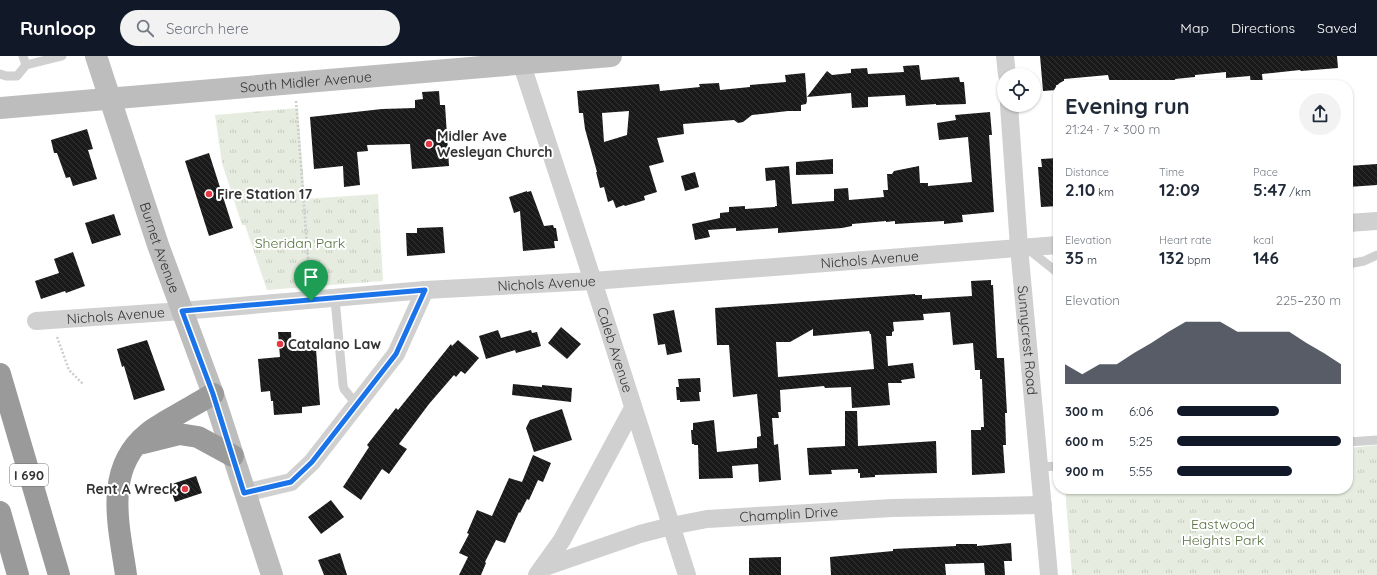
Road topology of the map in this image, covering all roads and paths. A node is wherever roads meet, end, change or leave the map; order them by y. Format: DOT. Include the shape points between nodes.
graph roads {
  1 [pos="23,56"];
  2 [pos="62,56"];
  3 [pos="96,56"];
  4 [pos="611,56"];
  5 [pos="1006,56"];
  6 [pos="520,60"];
  7 [pos="26,65"];
  8 [pos="1007,68"];
  9 [pos="0,74"];
  10 [pos="294,83"];
  11 [pos="109,98"];
  12 [pos="0,108"];
  13 [pos="1010,112"];
  14 [pos="1377,221"];
  15 [pos="1353,223"];
  16 [pos="1053,244"];
  17 [pos="1022,247"];
  18 [pos="1377,255"];
  19 [pos="1353,263"];
  20 [pos="1053,269"];
  21 [pos="593,281"];
  22 [pos="425,290"];
  23 [pos="335,298"];
  24 [pos="311,301"];
  25 [pos="182,311"];
  26 [pos="44,321"];
  27 [pos="0,374"];
  28 [pos="83,384"];
  29 [pos="213,394"];
  30 [pos="357,405"];
  31 [pos="633,408"];
  32 [pos="1377,440"];
  33 [pos="1353,442"];
  34 [pos="136,444"];
  35 [pos="233,456"];
  36 [pos="1053,466"];
  37 [pos="1039,467"];
  38 [pos="244,493"];
  39 [pos="1043,505"];
  40 [pos="0,512"];
  41 [pos="671,526"];
  42 [pos="539,572"];
  43 [pos="18,575"];
  44 [pos="58,575"];
  45 [pos="126,575"];
  46 [pos="272,575"];
  47 [pos="687,575"];
  48 [pos="1049,575"];
  1 -- 7 [label="lane"];
  2 -- 7 [label="lane"];
  3 -- 11 [label="main road, Burnet Avenue"];
  4 -- 6 [label="main road, South Midler Avenue"];
  5 -- 8 [label="street"];
  6 -- 10 [label="main road, South Midler Avenue"];
  6 -- 21 [label="street, Caleb Avenue"];
  7 -- 9 [label="lane" via="17,76"];
  10 -- 11 [label="main road, South Midler Avenue"];
  10 -- 24 [label="path"];
  11 -- 12 [label="main road, South Midler Avenue"];
  11 -- 25 [label="main road, Burnet Avenue"];
  13 -- 17 [label="street, Sunnycrest Road"];
  14 -- 15 [label="street"];
  16 -- 17 [label="street, Nichols Avenue"];
  17 -- 20 [label="lane"];
  17 -- 21 [label="street, Nichols Avenue"];
  17 -- 37 [label="street, Sunnycrest Road"];
  18 -- 19 [label="lane"];
  21 -- 22 [label="street, Nichols Avenue"];
  21 -- 31 [label="street, Caleb Avenue"];
  22 -- 23 [label="street, Nichols Avenue"];
  22 -- 30 [label="street" via="396,354"];
  23 -- 24 [label="street, Nichols Avenue"];
  23 -- 30 [label="lane" via="343,385"];
  24 -- 25 [label="street, Nichols Avenue"];
  25 -- 26 [label="street, Nichols Avenue"];
  25 -- 29 [label="main road, Burnet Avenue"];
  26 -- 28 [label="path" via="68,370"];
  27 -- 44 [label="highway, I 690"];
  29 -- 34 [label="highway" via="148,432"];
  29 -- 35 [label="main road, Burnet Avenue"];
  30 -- 38 [label="street" via="312,462 291,482"];
  31 -- 41 [label="street, Caleb Avenue"];
  31 -- 42 [label="street, Champlin Drive" via="562,540"];
  32 -- 33 [label="lane"];
  34 -- 35 [label="highway" via="179,434 198,437"];
  34 -- 45 [label="highway" via="127,456 119,477 117,493"];
  35 -- 38 [label="main road, Burnet Avenue"];
  36 -- 37 [label="lane"];
  37 -- 39 [label="street, Sunnycrest Road"];
  38 -- 46 [label="main road, Burnet Avenue"];
  39 -- 41 [label="street, Champlin Drive" via="884,509 707,519"];
  39 -- 48 [label="street, Sunnycrest Road"];
  40 -- 43 [label="highway"];
  41 -- 42 [label="street, Champlin Drive" via="640,534"];
  41 -- 47 [label="street, Caleb Avenue"];
}
